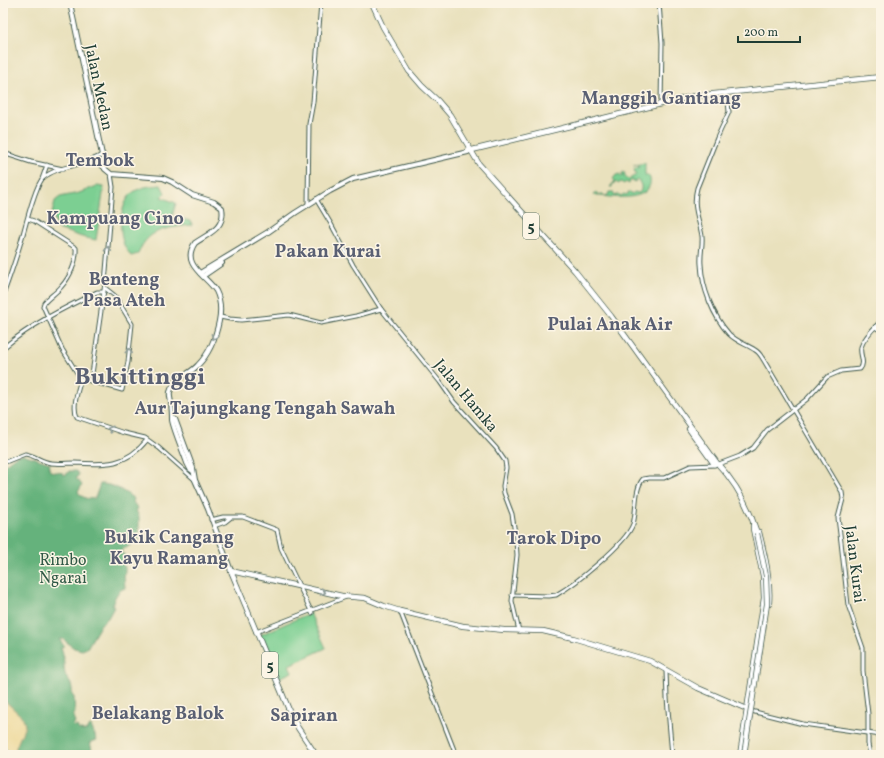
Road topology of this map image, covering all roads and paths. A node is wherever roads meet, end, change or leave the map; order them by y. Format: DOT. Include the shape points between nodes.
graph roads {
  1 [pos="70,3"];
  2 [pos="321,3"];
  3 [pos="372,3"];
  4 [pos="659,3"];
  5 [pos="881,77"];
  6 [pos="724,93"];
  7 [pos="661,104"];
  8 [pos="469,151"];
  9 [pos="3,153"];
  10 [pos="103,154"];
  11 [pos="93,160"];
  12 [pos="47,165"];
  13 [pos="64,169"];
  14 [pos="106,169"];
  15 [pos="111,174"];
  16 [pos="42,179"];
  17 [pos="316,200"];
  18 [pos="308,204"];
  19 [pos="28,218"];
  20 [pos="201,275"];
  21 [pos="104,290"];
  22 [pos="3,295"];
  23 [pos="382,309"];
  24 [pos="48,317"];
  25 [pos="220,317"];
  26 [pos="881,321"];
  27 [pos="875,327"];
  28 [pos="881,331"];
  29 [pos="3,348"];
  30 [pos="81,379"];
  31 [pos="91,381"];
  32 [pos="794,409"];
  33 [pos="141,437"];
  34 [pos="147,440"];
  35 [pos="152,443"];
  36 [pos="143,445"];
  37 [pos="3,463"];
  38 [pos="717,465"];
  39 [pos="195,480"];
  40 [pos="230,518"];
  41 [pos="212,520"];
  42 [pos="754,524"];
  43 [pos="214,526"];
  44 [pos="231,571"];
  45 [pos="300,587"];
  46 [pos="512,595"];
  47 [pos="346,597"];
  48 [pos="400,611"];
  49 [pos="311,612"];
  50 [pos="519,631"];
  51 [pos="256,632"];
  52 [pos="666,671"];
  53 [pos="749,710"];
  54 [pos="868,734"];
  55 [pos="881,736"];
  56 [pos="316,755"];
  57 [pos="456,755"];
  58 [pos="672,755"];
  59 [pos="743,755"];
  60 [pos="870,755"];
  1 -- 10 [label="main road, Jalan Medan"];
  2 -- 18 [label="street" via="314,102 309,124"];
  3 -- 8 [label="highway, 5" via="406,67 445,108"];
  4 -- 7 [label="street" via="662,43"];
  5 -- 6 [label="highway"];
  6 -- 7 [label="highway"];
  6 -- 32 [label="street, Jalan Kurai" via="729,112 696,196 696,213 702,239 702,274 718,319 736,340 757,352"];
  7 -- 8 [label="highway"];
  8 -- 17 [label="main road" via="362,176"];
  8 -- 38 [label="highway, 5" via="596,298"];
  9 -- 12 [label="street"];
  10 -- 11 [label="street"];
  10 -- 14 [label="main road, Jalan Medan"];
  11 -- 13 [label="street"];
  11 -- 14 [label="street"];
  12 -- 13 [label="street"];
  12 -- 16 [label="street"];
  13 -- 16 [label="street"];
  14 -- 15 [label="main road"];
  15 -- 20 [label="main road" via="163,178 192,195 220,206 222,212 219,226 206,238 194,243 191,251 192,263"];
  21 -- 15 [label="street, one-way" via="113,187"];
  16 -- 19 [label="street"];
  17 -- 18 [label="main road"];
  17 -- 23 [label="street, Jalan Hamka" via="353,266"];
  18 -- 20 [label="main road"];
  19 -- 22 [label="street"];
  19 -- 24 [label="street" via="76,248 76,257 67,278 44,303"];
  20 -- 25 [label="main road" via="219,297"];
  21 -- 24 [label="street"];
  21 -- 31 [label="street"];
  31 -- 21 [label="street, one-way" via="122,390 128,362 132,324 115,296"];
  23 -- 25 [label="street" via="321,323 289,315 241,320"];
  23 -- 46 [label="street, Jalan Hamka" via="454,402 505,461 503,486 514,522 517,548"];
  24 -- 29 [label="street" via="21,333"];
  24 -- 30 [label="street" via="62,349"];
  25 -- 39 [label="main road, one-way" via="215,336 203,359 179,379 170,392 172,420"];
  26 -- 27 [label="street"];
  27 -- 28 [label="street"];
  27 -- 32 [label="street" via="861,347 863,364 860,369 841,370 827,377"];
  30 -- 31 [label="street"];
  33 -- 30 [label="street, one-way" via="124,434 77,417 75,403"];
  32 -- 38 [label="street" via="767,430 753,448"];
  32 -- 54 [label="street, Jalan Kurai" via="843,496 838,514 840,542 848,605 863,648"];
  33 -- 34 [label="street"];
  33 -- 36 [label="street"];
  34 -- 35 [label="street"];
  34 -- 36 [label="street"];
  35 -- 36 [label="street"];
  35 -- 39 [label="street"];
  36 -- 37 [label="street" via="124,460 101,464 50,463 25,454"];
  38 -- 42 [label="highway" via="734,485"];
  38 -- 46 [label="street" via="690,466 664,478 643,479 638,488 633,524 610,553 556,595"];
  39 -- 41 [label="main road"];
  40 -- 41 [label="street"];
  40 -- 43 [label="street"];
  40 -- 45 [label="street" via="243,517 277,530 281,548"];
  41 -- 43 [label="main road"];
  42 -- 53 [label="highway" via="764,592"];
  42 -- 59 [label="highway, bridge" via="765,576 766,600"];
  43 -- 44 [label="main road"];
  44 -- 45 [label="highway"];
  44 -- 51 [label="highway, 5"];
  45 -- 47 [label="highway, one-way"];
  45 -- 49 [label="street"];
  46 -- 50 [label="street, Jalan Hamka"];
  47 -- 48 [label="highway" via="365,598"];
  47 -- 49 [label="street"];
  48 -- 50 [label="highway" via="463,626"];
  48 -- 57 [label="street"];
  49 -- 51 [label="street"];
  50 -- 52 [label="highway" via="549,632 650,661"];
  51 -- 56 [label="highway, 5" via="297,726"];
  52 -- 53 [label="highway"];
  52 -- 58 [label="street"];
  53 -- 54 [label="street" via="803,724"];
  53 -- 59 [label="highway"];
  54 -- 55 [label="street"];
  54 -- 60 [label="street, Jalan Kurai"];
}
